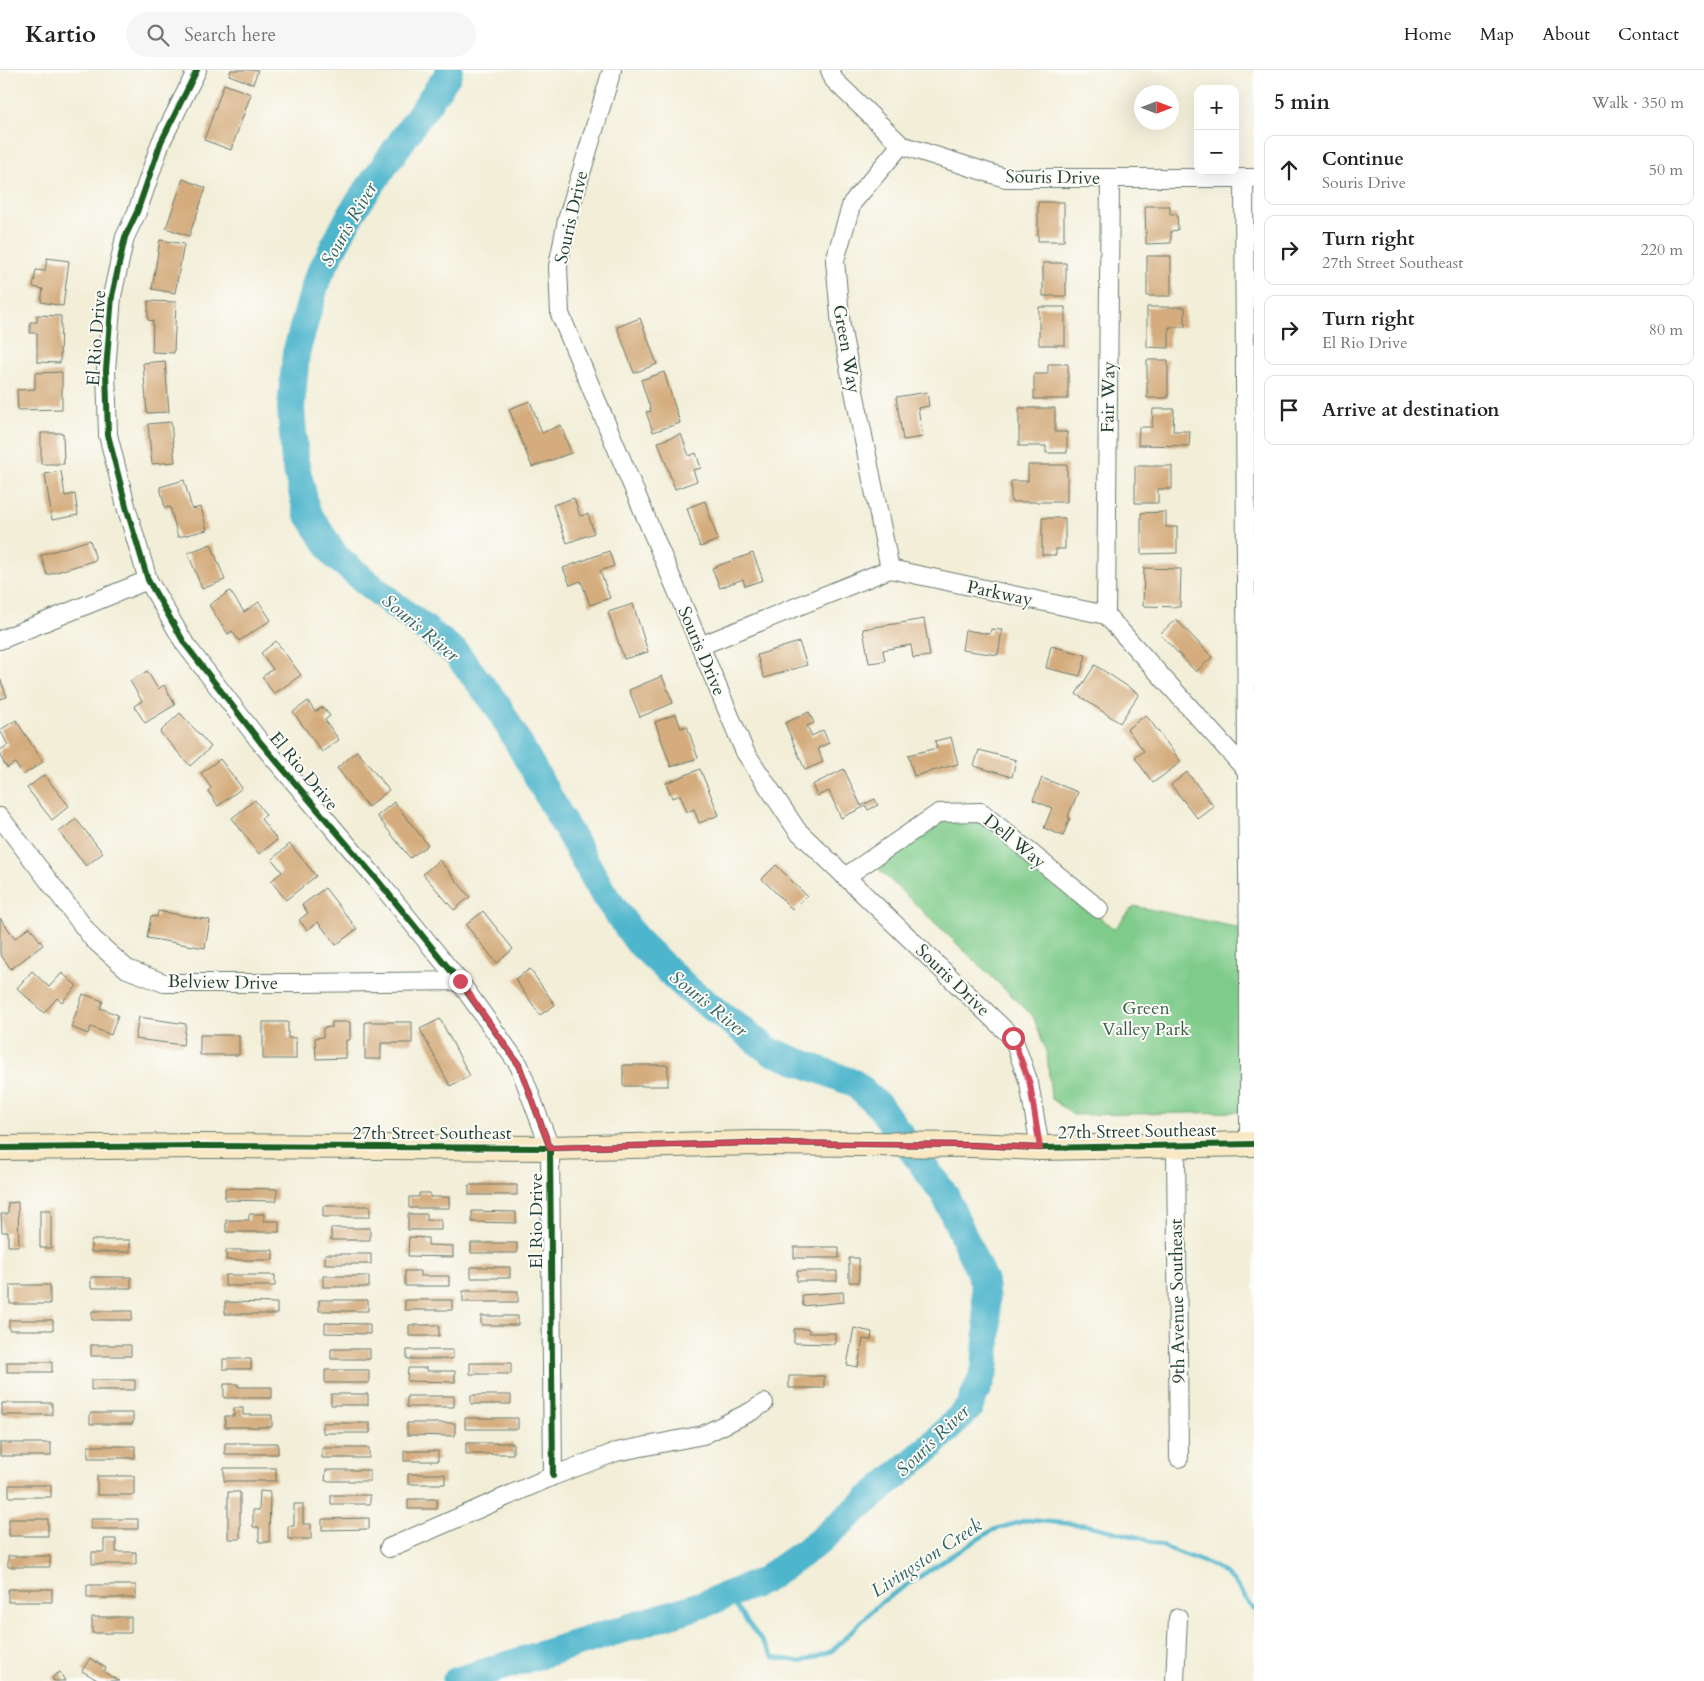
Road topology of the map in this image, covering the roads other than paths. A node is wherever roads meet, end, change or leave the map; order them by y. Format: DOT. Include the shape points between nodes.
graph roads {
  1 [pos="197,70"];
  2 [pos="612,70"];
  3 [pos="830,70"];
  4 [pos="901,145"];
  5 [pos="1110,178"];
  6 [pos="1249,178"];
  7 [pos="890,569"];
  8 [pos="148,580"];
  9 [pos="1106,615"];
  10 [pos="0,640"];
  11 [pos="700,646"];
  12 [pos="1247,771"];
  13 [pos="0,817"];
  14 [pos="845,877"];
  15 [pos="1099,909"];
  16 [pos="460,981"];
  17 [pos="1251,1144"];
  18 [pos="1176,1145"];
  19 [pos="0,1148"];
  20 [pos="550,1148"];
  21 [pos="1040,1148"];
  22 [pos="764,1403"];
  23 [pos="1179,1458"];
  24 [pos="553,1476"];
  25 [pos="389,1548"];
  26 [pos="1178,1618"];
  27 [pos="1175,1681"];
  1 -- 8 [label="street, El Rio Drive" via="161,142 125,237 112,296 106,370 108,435"];
  2 -- 11 [label="street, Souris Drive" via="567,220 558,266 560,314"];
  3 -- 4 [label="street, Souris Drive" via="834,80"];
  4 -- 5 [label="street, Souris Drive" via="1005,178"];
  4 -- 7 [label="street, Green Way" via="852,203 835,260 842,327"];
  5 -- 6 [label="street, Souris Drive"];
  5 -- 9 [label="street, Fair Way"];
  6 -- 12 [label="street"];
  7 -- 9 [label="street, Parkway"];
  7 -- 11 [label="street"];
  8 -- 10 [label="street"];
  8 -- 16 [label="street, El Rio Drive" via="185,644 256,736"];
  9 -- 12 [label="street"];
  11 -- 14 [label="street, Souris Drive" via="745,752 797,830"];
  12 -- 17 [label="street"];
  13 -- 16 [label="street, Belview Drive" via="93,939 128,969 164,983"];
  14 -- 15 [label="street, Dell Way" via="940,813 982,812"];
  14 -- 21 [label="street, Souris Drive" via="1013,1038 1030,1084"];
  16 -- 20 [label="street, El Rio Drive" via="519,1065"];
  17 -- 18 [label="street, 27th Street Southeast"];
  18 -- 21 [label="street, 27th Street Southeast"];
  18 -- 23 [label="street, 9th Avenue Southeast"];
  19 -- 20 [label="street, 27th Street Southeast"];
  20 -- 21 [label="street, 27th Street Southeast" via="755,1143"];
  20 -- 24 [label="street, El Rio Drive"];
  22 -- 24 [label="street" via="703,1435 616,1452"];
  24 -- 25 [label="street"];
  26 -- 27 [label="street"];
}
